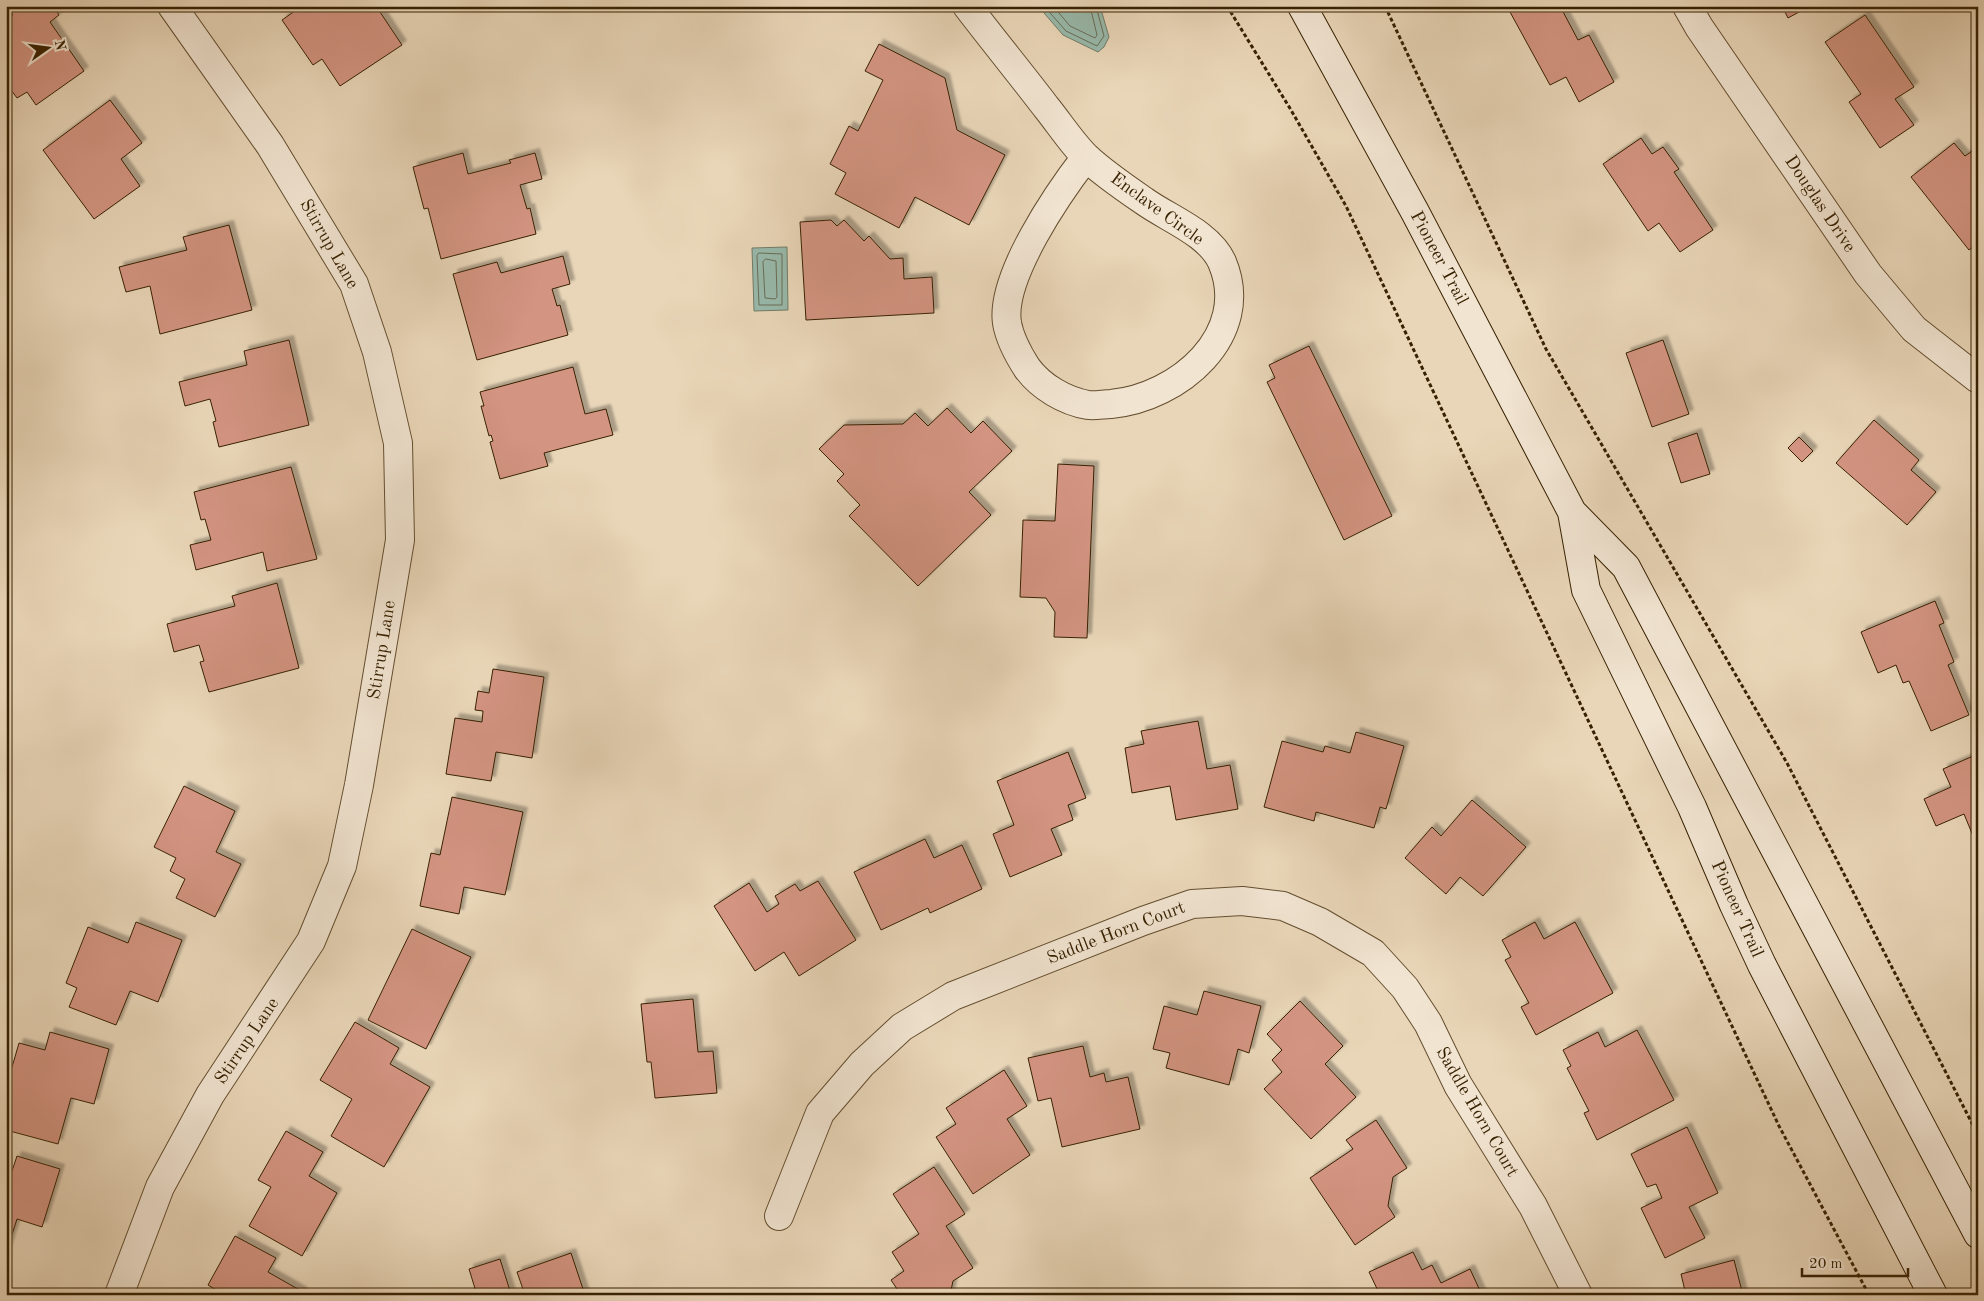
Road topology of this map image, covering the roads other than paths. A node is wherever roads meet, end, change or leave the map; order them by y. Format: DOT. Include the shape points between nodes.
graph roads {
  1 [pos="172,6"];
  2 [pos="967,6"];
  3 [pos="1302,6"];
  4 [pos="1687,6"];
  5 [pos="1086,157"];
  6 [pos="1978,379"];
  7 [pos="1572,512"];
  8 [pos="779,1216"];
  9 [pos="1978,1234"];
  10 [pos="120,1295"];
  11 [pos="1578,1295"];
  12 [pos="1933,1295"];
  1 -- 10 [label="street, Stirrup Lane" via="270,145 354,284 377,352 398,443 400,540 359,785 342,866 311,941 210,1095 160,1187"];
  2 -- 5 [label="street, Enclave Circle"];
  3 -- 7 [label="street, Pioneer Trail"];
  4 -- 6 [label="street, Douglas Drive" via="1868,274 1914,328"];
  5 -- 5 [label="street, Enclave Circle" via="1144,202 1203,239 1222,261 1228,285 1230,310 1220,336 1205,359 1159,392 1125,402 1089,405 1062,397 1033,376 1015,350 1007,321 1010,290 1026,252 1061,189"];
  7 -- 9 [label="street, Pioneer Trail" via="1626,566"];
  7 -- 12 [label="street, Pioneer Trail" via="1586,590 1692,806 1762,965"];
  8 -- 11 [label="street, Saddle Horn Court" via="820,1113 862,1064 902,1027 953,996 1143,921 1192,904 1242,901 1284,906 1320,922 1374,953 1405,988 1428,1023 1458,1085 1533,1206"];
}
